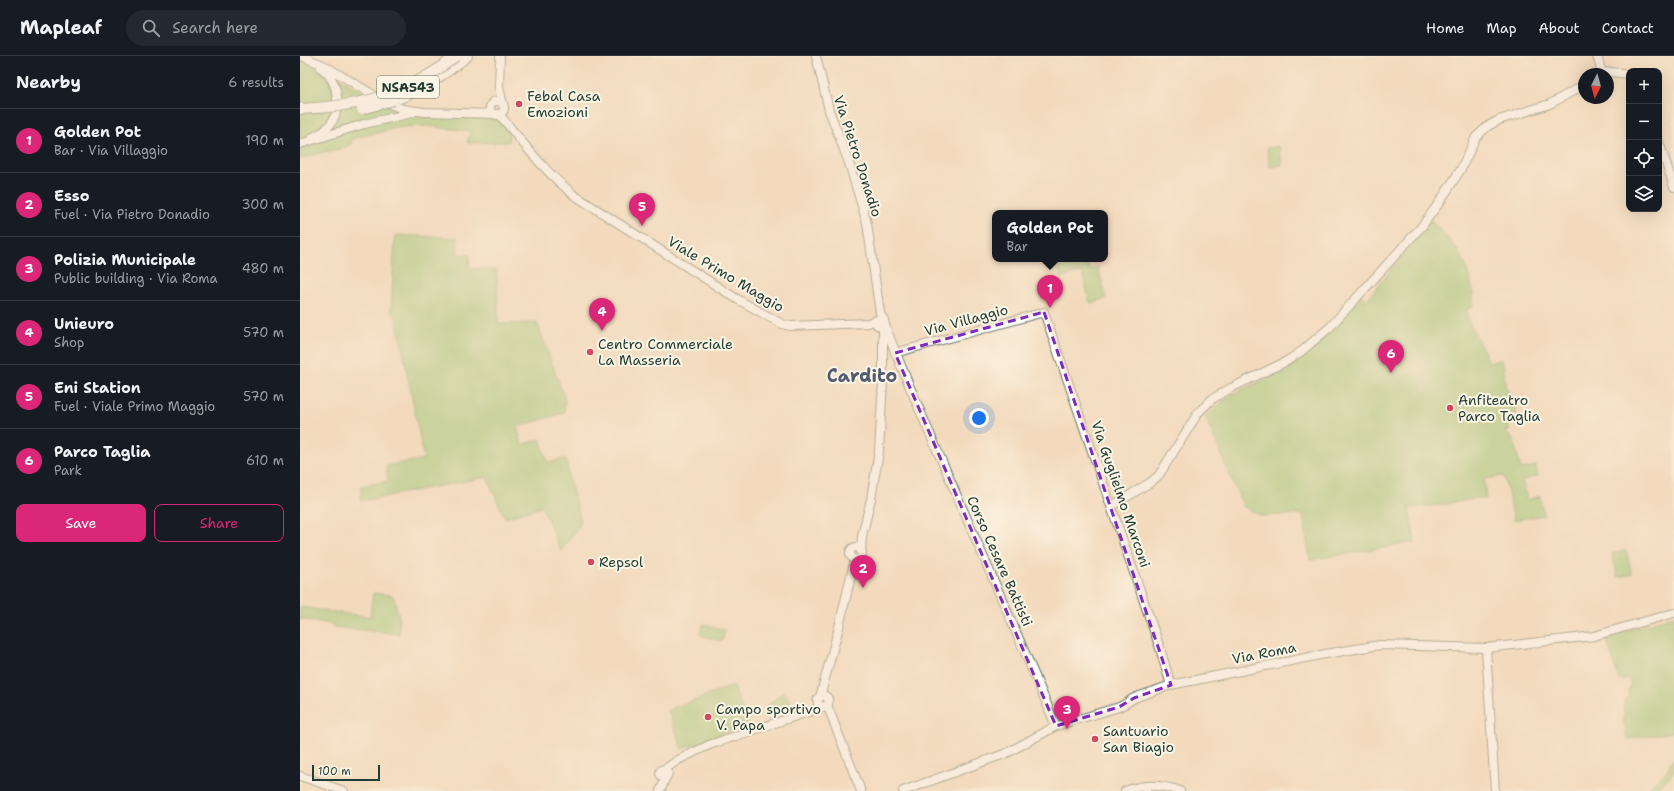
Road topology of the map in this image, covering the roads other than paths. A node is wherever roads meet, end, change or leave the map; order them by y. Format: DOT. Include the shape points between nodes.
graph roads {
  1 [pos="456,56"];
  2 [pos="467,56"];
  3 [pos="500,56"];
  4 [pos="816,56"];
  5 [pos="1597,56"];
  6 [pos="306,58"];
  7 [pos="1601,68"];
  8 [pos="1614,72"];
  9 [pos="1626,74"];
  10 [pos="1578,88"];
  11 [pos="300,109"];
  12 [pos="497,109"];
  13 [pos="424,112"];
  14 [pos="300,114"];
  15 [pos="302,144"];
  16 [pos="1662,151"];
  17 [pos="1674,187"];
  18 [pos="1044,312"];
  19 [pos="879,323"];
  20 [pos="895,353"];
  21 [pos="1112,506"];
  22 [pos="1674,613"];
  23 [pos="1486,648"];
  24 [pos="1171,685"];
  25 [pos="823,702"];
  26 [pos="1056,726"];
  27 [pos="300,776"];
  28 [pos="344,791"];
  29 [pos="659,791"];
  30 [pos="861,791"];
  31 [pos="903,791"];
  32 [pos="1125,791"];
  33 [pos="1180,791"];
  34 [pos="1495,791"];
  1 -- 11 [label="highway, NSA543, bridge" via="430,74 396,92 353,104"];
  2 -- 14 [label="highway, NSA543, bridge" via="421,88 377,106 326,114"];
  3 -- 12 [label="street" via="500,92"];
  4 -- 19 [label="street, Via Pietro Donadio" via="829,110 849,163 867,223"];
  5 -- 7 [label="street"];
  6 -- 13 [label="street" via="325,66 386,103"];
  6 -- 15 [label="street" via="325,71 332,80 338,98 335,114 326,129"];
  8 -- 9 [label="street"];
  10 -- 21 [label="street" via="1550,104 1488,126 1476,137 1461,169 1422,226 1330,327 1287,361 1212,399 1198,413 1159,475"];
  12 -- 13 [label="street" via="464,114"];
  12 -- 19 [label="street, Viale Primo Maggio" via="543,167 574,195 737,299 790,326"];
  13 -- 15 [label="street" via="404,114"];
  16 -- 17 [label="street"];
  18 -- 20 [label="street, Via Villaggio"];
  18 -- 21 [label="street, Via Guglielmo Marconi"];
  19 -- 20 [label="street, Corso Cesare Battisti"];
  19 -- 25 [label="street, Via Pietro Donadio" via="883,381 879,451 862,536 858,549 851,549 849,552 855,559"];
  20 -- 26 [label="street, Corso Cesare Battisti"];
  21 -- 24 [label="street, Via Guglielmo Marconi"];
  22 -- 23 [label="street, Via Roma" via="1600,636"];
  23 -- 24 [label="street, Via Roma" via="1372,646"];
  23 -- 34 [label="street"];
  24 -- 26 [label="street, Via Roma" via="1134,698 1119,707"];
  25 -- 29 [label="street" via="814,709 709,745 686,756 665,773"];
  25 -- 30 [label="street"];
  26 -- 31 [label="street, Via Roma" via="1007,753"];
  27 -- 28 [label="street"];
  32 -- 33 [label="street" via="1158,785"];
}
